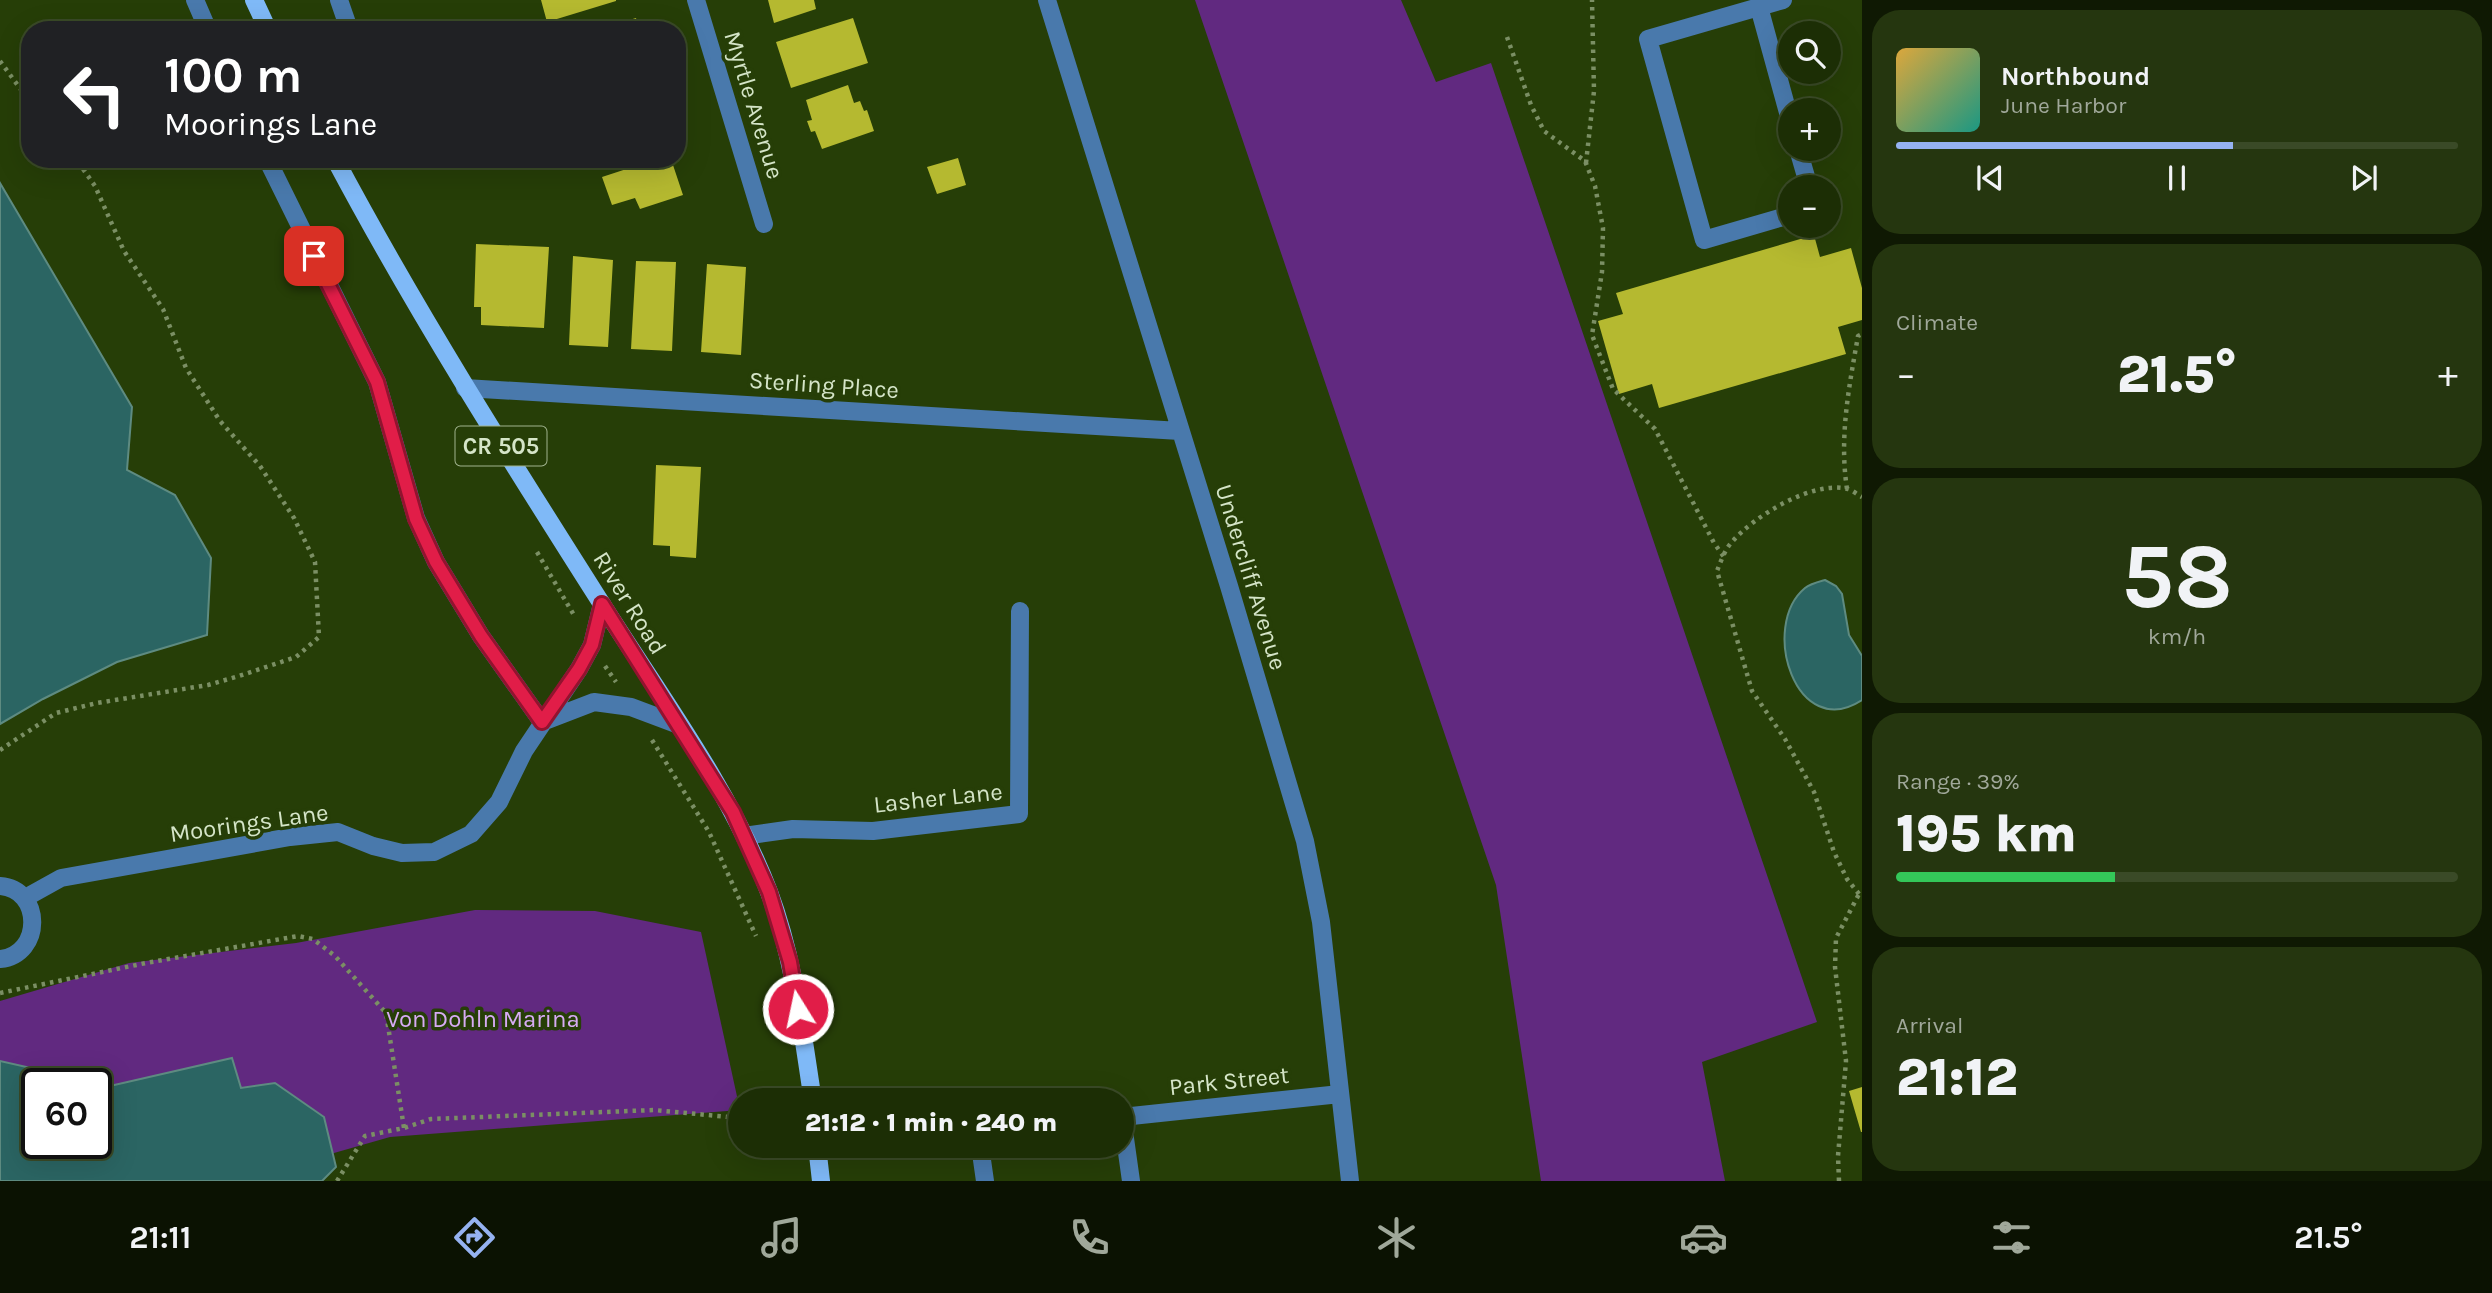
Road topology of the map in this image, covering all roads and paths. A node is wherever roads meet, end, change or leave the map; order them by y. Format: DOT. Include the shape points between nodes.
graph roads {
  1 [pos="195,0"];
  2 [pos="339,0"];
  3 [pos="696,0"];
  4 [pos="1047,0"];
  5 [pos="1592,0"];
  6 [pos="1783,0"];
  7 [pos="257,1"];
  8 [pos="1759,7"];
  9 [pos="204,21"];
  10 [pos="265,21"];
  11 [pos="346,21"];
  12 [pos="1507,37"];
  13 [pos="0,61"];
  14 [pos="21,90"];
  15 [pos="1784,98"];
  16 [pos="1586,164"];
  17 [pos="82,168"];
  18 [pos="271,168"];
  19 [pos="340,168"];
  20 [pos="1778,218"];
  21 [pos="764,223"];
  22 [pos="1862,334"];
  23 [pos="465,388"];
  24 [pos="1180,431"];
  25 [pos="1847,489"];
  26 [pos="1862,497"];
  27 [pos="1724,556"];
  28 [pos="602,604"];
  29 [pos="1020,611"];
  30 [pos="542,722"];
  31 [pos="679,725"];
  32 [pos="0,750"];
  33 [pos="744,836"];
  34 [pos="0,886"];
  35 [pos="1860,894"];
  36 [pos="25,898"];
  37 [pos="0,959"];
  38 [pos="0,993"];
  39 [pos="811,1088"];
  40 [pos="1340,1094"];
  41 [pos="1134,1116"];
  42 [pos="728,1117"];
  43 [pos="404,1128"];
  44 [pos="818,1158"];
  45 [pos="982,1158"];
  46 [pos="1128,1158"];
  47 [pos="338,1181"];
  48 [pos="821,1181"];
  49 [pos="985,1181"];
  50 [pos="1131,1181"];
  51 [pos="1350,1181"];
  52 [pos="1839,1181"];
  1 -- 9 [label="street"];
  2 -- 11 [label="street"];
  3 -- 21 [label="street, Myrtle Avenue"];
  4 -- 24 [label="street, Undercliff Avenue"];
  5 -- 16 [label="path" via="1594,91"];
  6 -- 8 [label="street"];
  7 -- 10 [label="main road"];
  8 -- 15 [label="street"];
  8 -- 20 [label="street" via="1648,39 1704,240"];
  12 -- 16 [label="path" via="1544,131"];
  13 -- 14 [label="path"];
  16 -- 27 [label="path" via="1603,228 1602,272 1592,335 1613,389 1655,429"];
  17 -- 32 [label="path" via="124,251 163,309 186,369 294,518 315,562 319,637 296,657 208,685 56,713"];
  18 -- 30 [label="street" via="377,382 416,519 436,562"];
  19 -- 23 [label="main road, River Road / CR 505"];
  22 -- 25 [label="path" via="1858,336 1844,431"];
  23 -- 24 [label="street, Sterling Place"];
  23 -- 28 [label="main road, River Road / CR 505"];
  24 -- 40 [label="street, Undercliff Avenue" via="1305,841 1321,922"];
  25 -- 26 [label="path"];
  25 -- 27 [label="path" via="1800,495 1752,524"];
  27 -- 35 [label="path" via="1717,571 1752,691 1786,739 1814,792 1846,879"];
  28 -- 30 [label="street, Moorings Lane" via="592,645"];
  28 -- 31 [label="main road, River Road / CR 505"];
  29 -- 33 [label="street, Lasher Lane" via="1019,814 873,831 793,829"];
  30 -- 31 [label="street" via="594,702 631,707"];
  30 -- 36 [label="street, Moorings Lane" via="499,802 471,834 434,852 402,853 338,832 290,837 61,878"];
  31 -- 33 [label="main road, River Road / CR 505"];
  33 -- 39 [label="main road, River Road / CR 505" via="769,892 790,962"];
  34 -- 36 [label="street"];
  35 -- 52 [label="path" via="1836,938 1846,1061"];
  36 -- 37 [label="street" via="34,915 32,934 22,951"];
  38 -- 43 [label="path" via="146,962 298,936 313,939 335,956 386,1013"];
  40 -- 41 [label="street, Park Street"];
  40 -- 51 [label="street, Undercliff Avenue"];
  42 -- 43 [label="path" via="641,1110 431,1119"];
  43 -- 47 [label="path" via="365,1136"];
  44 -- 48 [label="main road"];
  45 -- 49 [label="street"];
  46 -- 50 [label="street"];
}
